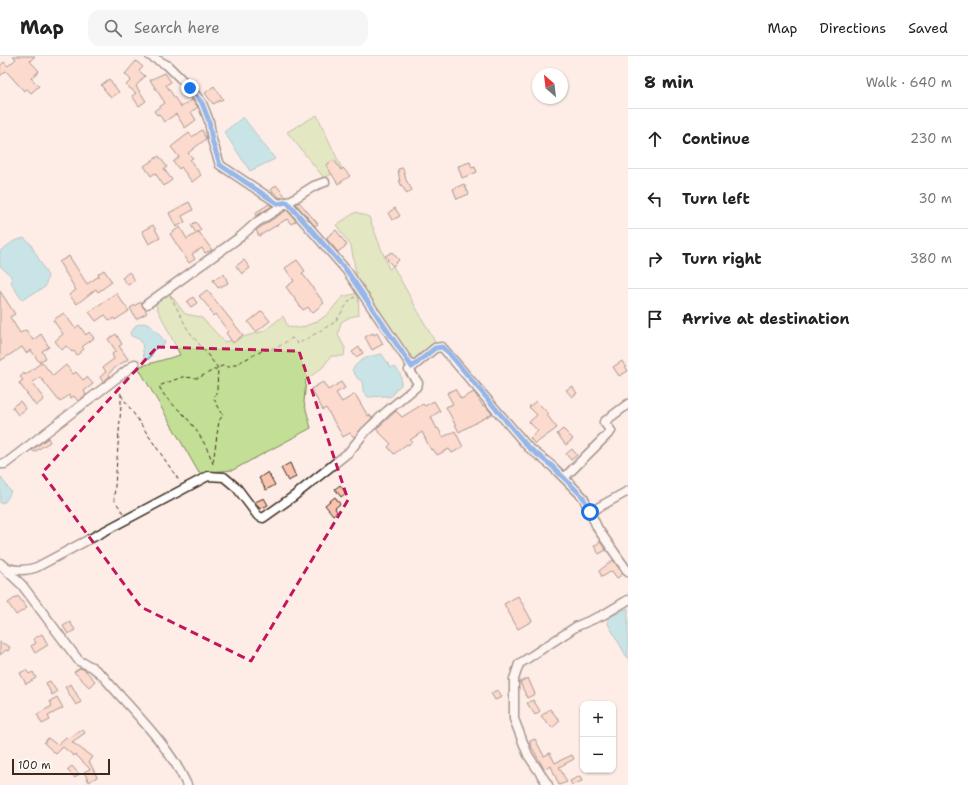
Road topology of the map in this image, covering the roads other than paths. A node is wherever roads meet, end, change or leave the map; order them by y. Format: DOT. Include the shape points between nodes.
graph roads {
  1 [pos="150,56"];
  2 [pos="325,182"];
  3 [pos="287,202"];
  4 [pos="147,304"];
  5 [pos="135,364"];
  6 [pos="412,367"];
  7 [pos="628,404"];
  8 [pos="0,464"];
  9 [pos="564,478"];
  10 [pos="628,491"];
  11 [pos="590,512"];
  12 [pos="2,565"];
  13 [pos="628,572"];
  14 [pos="628,600"];
  15 [pos="186,785"];
  16 [pos="548,785"];
  1 -- 3 [label="street" via="167,65 202,103 220,165 278,204"];
  2 -- 3 [label="street"];
  3 -- 4 [label="street"];
  3 -- 6 [label="street" via="347,271"];
  5 -- 8 [label="street" via="5,464"];
  6 -- 9 [label="street" via="435,348 442,347 528,447"];
  6 -- 12 [label="street" via="409,370 418,383 416,387 381,417 349,452 263,518 258,516 237,488 224,477 208,476 27,571"];
  7 -- 9 [label="street" via="604,422 611,431"];
  9 -- 11 [label="street" via="583,497"];
  10 -- 11 [label="street"];
  11 -- 13 [label="street" via="598,529"];
  12 -- 15 [label="street" via="22,585 78,661 102,675 165,749"];
  14 -- 16 [label="street" via="603,615 577,626 519,664 514,679 514,719 528,755"];
}
